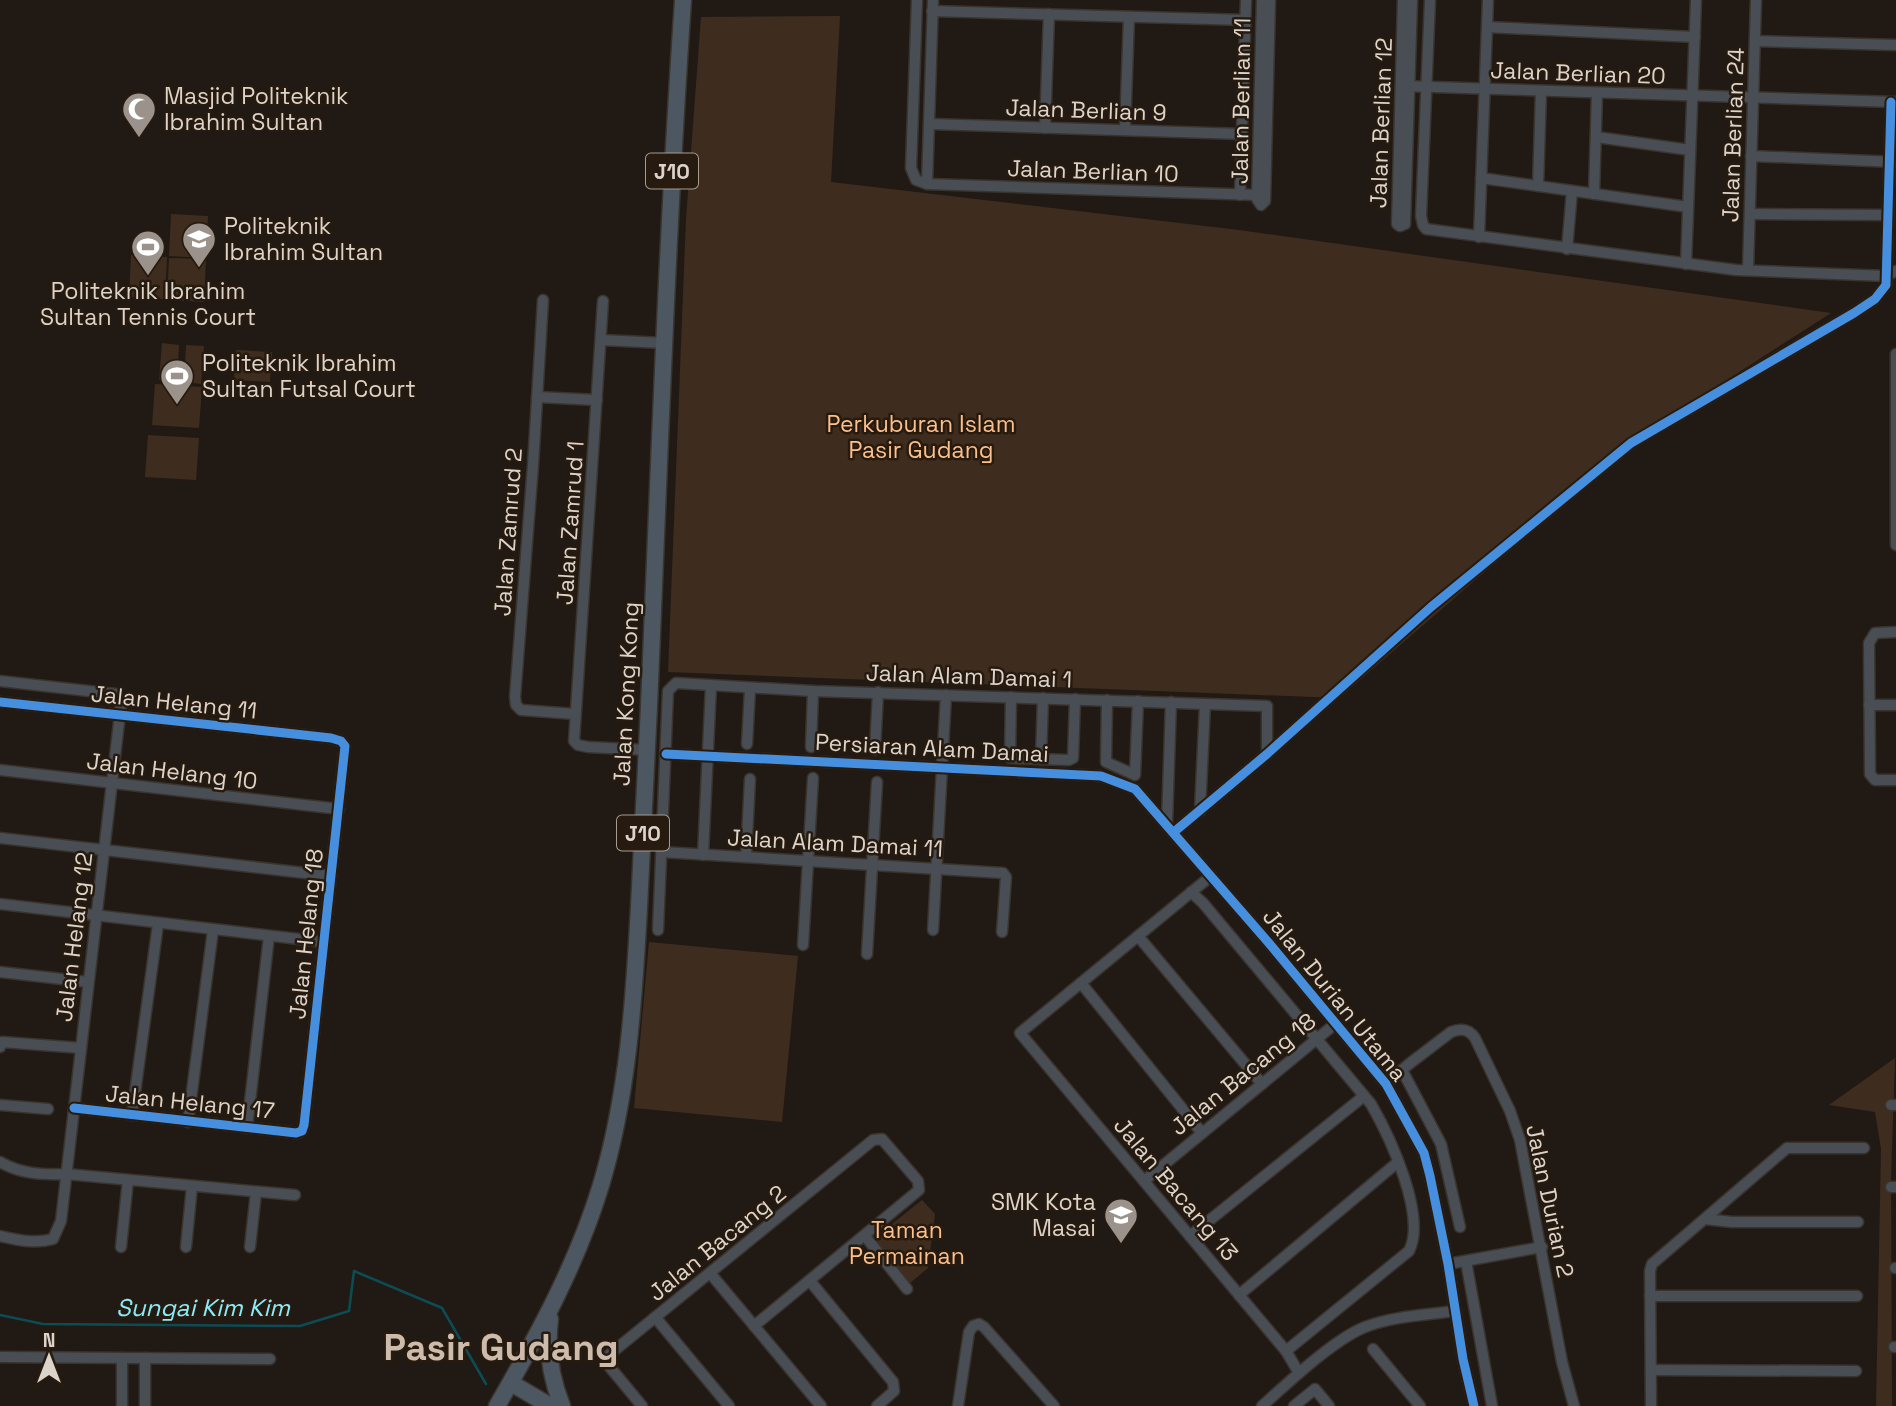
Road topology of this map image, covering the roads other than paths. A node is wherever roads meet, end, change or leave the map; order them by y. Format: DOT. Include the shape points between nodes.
graph roads {
  1 [pos="683,0"];
  2 [pos="917,0"];
  3 [pos="1246,0"];
  4 [pos="1262,0"];
  5 [pos="1270,0"];
  6 [pos="1403,0"];
  7 [pos="1412,0"];
  8 [pos="1430,0"];
  9 [pos="1488,0"];
  10 [pos="1696,0"];
  11 [pos="1756,0"];
  12 [pos="933,5"];
  13 [pos="1049,14"];
  14 [pos="1129,17"];
  15 [pos="1246,20"];
  16 [pos="1487,27"];
  17 [pos="1695,37"];
  18 [pos="1755,41"];
  19 [pos="1896,45"];
  20 [pos="1406,87"];
  21 [pos="1426,87"];
  22 [pos="1484,89"];
  23 [pos="1541,91"];
  24 [pos="1597,93"];
  25 [pos="1693,96"];
  26 [pos="1753,98"];
  27 [pos="1893,102"];
  28 [pos="929,124"];
  29 [pos="1045,128"];
  30 [pos="1125,130"];
  31 [pos="1242,134"];
  32 [pos="1596,137"];
  33 [pos="1690,150"];
  34 [pos="1751,156"];
  35 [pos="1892,162"];
  36 [pos="1481,178"];
  37 [pos="927,184"];
  38 [pos="1538,186"];
  39 [pos="1572,191"];
  40 [pos="1594,194"];
  41 [pos="1240,195"];
  42 [pos="1258,195"];
  43 [pos="1688,207"];
  44 [pos="1750,214"];
  45 [pos="1886,215"];
  46 [pos="1479,237"];
  47 [pos="1567,249"];
  48 [pos="1686,264"];
  49 [pos="1748,270"];
  50 [pos="1896,271"];
  51 [pos="1886,276"];
  52 [pos="542,299"];
  53 [pos="603,301"];
  54 [pos="601,340"];
  55 [pos="664,343"];
  56 [pos="1896,354"];
  57 [pos="537,397"];
  58 [pos="597,400"];
  59 [pos="1896,421"];
  60 [pos="1895,504"];
  61 [pos="1896,545"];
  62 [pos="1896,632"];
  63 [pos="0,681"];
  64 [pos="711,686"];
  65 [pos="750,689"];
  66 [pos="813,691"];
  67 [pos="878,692"];
  68 [pos="946,695"];
  69 [pos="1011,697"];
  70 [pos="1043,698"];
  71 [pos="1075,699"];
  72 [pos="1107,700"];
  73 [pos="1138,701"];
  74 [pos="0,702"];
  75 [pos="1171,702"];
  76 [pos="1205,704"];
  77 [pos="1869,705"];
  78 [pos="1896,705"];
  79 [pos="120,710"];
  80 [pos="575,714"];
  81 [pos="342,742"];
  82 [pos="747,744"];
  83 [pos="811,747"];
  84 [pos="647,750"];
  85 [pos="875,750"];
  86 [pos="666,754"];
  87 [pos="1267,754"];
  88 [pos="708,756"];
  89 [pos="1041,759"];
  90 [pos="942,768"];
  91 [pos="0,770"];
  92 [pos="813,778"];
  93 [pos="750,779"];
  94 [pos="1896,780"];
  95 [pos="877,782"];
  96 [pos="111,784"];
  97 [pos="339,809"];
  98 [pos="1200,811"];
  99 [pos="1167,823"];
  100 [pos="1174,832"];
  101 [pos="0,838"];
  102 [pos="104,850"];
  103 [pos="662,852"];
  104 [pos="703,855"];
  105 [pos="746,857"];
  106 [pos="808,862"];
  107 [pos="873,866"];
  108 [pos="937,869"];
  109 [pos="331,876"];
  110 [pos="1211,876"];
  111 [pos="1191,892"];
  112 [pos="0,904"];
  113 [pos="96,916"];
  114 [pos="158,923"];
  115 [pos="213,930"];
  116 [pos="658,930"];
  117 [pos="933,930"];
  118 [pos="1002,932"];
  119 [pos="269,936"];
  120 [pos="1138,936"];
  121 [pos="324,942"];
  122 [pos="803,945"];
  123 [pos="867,954"];
  124 [pos="0,972"];
  125 [pos="88,982"];
  126 [pos="1081,983"];
  127 [pos="1335,1024"];
  128 [pos="1317,1038"];
  129 [pos="0,1047"];
  130 [pos="81,1048"];
  131 [pos="1402,1070"];
  132 [pos="1262,1084"];
  133 [pos="1386,1084"];
  134 [pos="1364,1096"];
  135 [pos="0,1105"];
  136 [pos="74,1108"];
  137 [pos="48,1110"];
  138 [pos="132,1115"];
  139 [pos="188,1122"];
  140 [pos="247,1128"];
  141 [pos="302,1131"];
  142 [pos="1202,1133"];
  143 [pos="1864,1148"];
  144 [pos="0,1162"];
  145 [pos="1398,1162"];
  146 [pos="66,1174"];
  147 [pos="128,1180"];
  148 [pos="1144,1181"];
  149 [pos="192,1186"];
  150 [pos="256,1192"];
  151 [pos="295,1195"];
  152 [pos="1705,1219"];
  153 [pos="1858,1223"];
  154 [pos="1460,1227"];
  155 [pos="0,1236"];
  156 [pos="865,1236"];
  157 [pos="1190,1236"];
  158 [pos="121,1247"];
  159 [pos="186,1247"];
  160 [pos="250,1247"];
  161 [pos="1542,1247"];
  162 [pos="1466,1261"];
  163 [pos="1448,1264"];
  164 [pos="710,1273"];
  165 [pos="810,1281"];
  166 [pos="907,1289"];
  167 [pos="1239,1295"];
  168 [pos="1650,1296"];
  169 [pos="1857,1296"];
  170 [pos="551,1310"];
  171 [pos="1455,1311"];
  172 [pos="656,1317"];
  173 [pos="754,1326"];
  174 [pos="1373,1349"];
  175 [pos="1286,1351"];
  176 [pos="0,1357"];
  177 [pos="122,1358"];
  178 [pos="145,1358"];
  179 [pos="270,1359"];
  180 [pos="1651,1370"];
  181 [pos="1856,1371"];
  182 [pos="1299,1373"];
  183 [pos="511,1383"];
  184 [pos="504,1403"];
  185 [pos="122,1406"];
  186 [pos="145,1406"];
  187 [pos="550,1406"];
  188 [pos="562,1406"];
  189 [pos="642,1406"];
  190 [pos="729,1406"];
  191 [pos="821,1406"];
  192 [pos="877,1406"];
  193 [pos="958,1406"];
  194 [pos="1054,1406"];
  195 [pos="1262,1406"];
  196 [pos="1294,1406"];
  197 [pos="1329,1406"];
  198 [pos="1420,1406"];
  199 [pos="1474,1406"];
  200 [pos="1492,1406"];
  201 [pos="1574,1406"];
  202 [pos="1651,1406"];
  1 -- 55 [label="main road, Jalan Kong Kong / J10"];
  2 -- 37 [label="street" via="911,168 916,180"];
  3 -- 15 [label="street"];
  4 -- 42 [label="street, Jalan Berlian 11"];
  5 -- 42 [label="street, Jalan Berlian 11" via="1263,204 1258,203"];
  6 -- 20 [label="street, Jalan Berlian 12"];
  7 -- 20 [label="street, Jalan Berlian 12"];
  8 -- 21 [label="street"];
  9 -- 16 [label="street"];
  10 -- 17 [label="street"];
  11 -- 18 [label="street, Jalan Berlian 24"];
  12 -- 13 [label="street"];
  12 -- 28 [label="street"];
  13 -- 14 [label="street"];
  13 -- 29 [label="street"];
  14 -- 15 [label="street"];
  14 -- 30 [label="street"];
  15 -- 31 [label="street"];
  16 -- 17 [label="street"];
  16 -- 22 [label="street"];
  17 -- 25 [label="street"];
  18 -- 19 [label="street"];
  18 -- 26 [label="street, Jalan Berlian 24"];
  20 -- 20 [label="street, Jalan Berlian 12" via="1405,224 1400,226 1397,224"];
  20 -- 21 [label="street, Jalan Berlian 20"];
  21 -- 22 [label="street, Jalan Berlian 20"];
  21 -- 46 [label="street" via="1423,225 1430,231"];
  22 -- 23 [label="street, Jalan Berlian 20"];
  22 -- 36 [label="street"];
  23 -- 24 [label="street, Jalan Berlian 20"];
  23 -- 38 [label="street"];
  24 -- 25 [label="street, Jalan Berlian 20"];
  24 -- 32 [label="street"];
  25 -- 26 [label="street, Jalan Berlian 20"];
  25 -- 33 [label="street"];
  26 -- 27 [label="street, Jalan Berlian 20"];
  26 -- 34 [label="street, Jalan Berlian 24"];
  27 -- 35 [label="street"];
  28 -- 29 [label="street, Jalan Berlian 9"];
  28 -- 37 [label="street"];
  29 -- 30 [label="street, Jalan Berlian 9"];
  30 -- 31 [label="street, Jalan Berlian 9"];
  31 -- 41 [label="street"];
  32 -- 33 [label="street"];
  32 -- 40 [label="street"];
  33 -- 43 [label="street"];
  34 -- 35 [label="street"];
  34 -- 44 [label="street, Jalan Berlian 24"];
  35 -- 45 [label="street"];
  36 -- 38 [label="street"];
  36 -- 46 [label="street"];
  37 -- 41 [label="street, Jalan Berlian 10"];
  38 -- 39 [label="street"];
  39 -- 40 [label="street"];
  39 -- 47 [label="street"];
  40 -- 43 [label="street"];
  41 -- 42 [label="street, Jalan Berlian 10"];
  43 -- 48 [label="street"];
  44 -- 45 [label="street"];
  44 -- 49 [label="street, Jalan Berlian 24"];
  45 -- 51 [label="street"];
  46 -- 47 [label="street"];
  47 -- 48 [label="street"];
  48 -- 49 [label="street"];
  49 -- 51 [label="street"];
  50 -- 51 [label="street"];
  51 -- 87 [label="street" via="1881,293 1865,306 1631,443 1431,607"];
  52 -- 57 [label="street, Jalan Zamrud 2"];
  53 -- 54 [label="street, Jalan Zamrud 1"];
  54 -- 55 [label="street"];
  54 -- 58 [label="street, Jalan Zamrud 1"];
  55 -- 84 [label="main road, Jalan Kong Kong / J10"];
  56 -- 59 [label="street"];
  57 -- 58 [label="street"];
  57 -- 80 [label="street, Jalan Zamrud 2" via="515,697 521,710"];
  58 -- 80 [label="street, Jalan Zamrud 1"];
  59 -- 60 [label="street"];
  60 -- 61 [label="street"];
  62 -- 77 [label="street" via="1875,633 1869,643"];
  63 -- 79 [label="street" via="114,694 119,697"];
  64 -- 65 [label="street, Jalan Alam Damai 1"];
  64 -- 86 [label="street, Jalan Alam Damai 1" via="676,684 668,691"];
  64 -- 88 [label="street"];
  65 -- 66 [label="street, Jalan Alam Damai 1"];
  65 -- 82 [label="street"];
  66 -- 67 [label="street, Jalan Alam Damai 1"];
  66 -- 83 [label="street"];
  67 -- 68 [label="street, Jalan Alam Damai 1"];
  67 -- 85 [label="street"];
  68 -- 69 [label="street, Jalan Alam Damai 1"];
  68 -- 90 [label="street"];
  69 -- 70 [label="street, Jalan Alam Damai 1"];
  69 -- 89 [label="street" via="1010,758"];
  70 -- 71 [label="street, Jalan Alam Damai 1"];
  70 -- 89 [label="street"];
  71 -- 72 [label="street, Jalan Alam Damai 1"];
  71 -- 89 [label="street" via="1073,758"];
  72 -- 73 [label="street, Jalan Alam Damai 1"];
  72 -- 73 [label="street" via="1105,762 1135,775"];
  73 -- 75 [label="street, Jalan Alam Damai 1"];
  74 -- 79 [label="street, Jalan Helang 11"];
  75 -- 76 [label="street, Jalan Alam Damai 1"];
  75 -- 99 [label="street"];
  76 -- 87 [label="street, Jalan Alam Damai 1" via="1267,706"];
  76 -- 98 [label="street"];
  77 -- 78 [label="street"];
  77 -- 94 [label="street" via="1871,776"];
  79 -- 81 [label="street, Jalan Helang 11"];
  79 -- 96 [label="street, Jalan Helang 12"];
  80 -- 84 [label="street, Jalan Zamrud 1" via="574,741 578,745"];
  81 -- 97 [label="street, Jalan Helang 18" via="346,750"];
  84 -- 170 [label="main road, Jalan Kong Kong / J10" via="630,1038 616,1124 583,1239"];
  86 -- 88 [label="street, Persiaran Alam Damai"];
  86 -- 103 [label="street"];
  87 -- 98 [label="street"];
  88 -- 90 [label="street, Persiaran Alam Damai"];
  88 -- 104 [label="street"];
  90 -- 99 [label="street, Persiaran Alam Damai" via="1101,776 1135,789"];
  90 -- 108 [label="street"];
  91 -- 96 [label="street, Jalan Helang 10"];
  92 -- 106 [label="street"];
  93 -- 105 [label="street"];
  95 -- 107 [label="street"];
  96 -- 97 [label="street, Jalan Helang 10"];
  96 -- 102 [label="street, Jalan Helang 12"];
  97 -- 109 [label="street, Jalan Helang 18"];
  98 -- 100 [label="street"];
  99 -- 100 [label="street, Persiaran Alam Damai"];
  100 -- 110 [label="street, Jalan Durian Utama"];
  101 -- 102 [label="street"];
  102 -- 109 [label="street"];
  102 -- 113 [label="street, Jalan Helang 12"];
  103 -- 104 [label="street, Jalan Alam Damai 11"];
  103 -- 116 [label="street"];
  104 -- 105 [label="street, Jalan Alam Damai 11"];
  105 -- 106 [label="street, Jalan Alam Damai 11"];
  106 -- 107 [label="street, Jalan Alam Damai 11"];
  106 -- 122 [label="street"];
  107 -- 108 [label="street, Jalan Alam Damai 11"];
  107 -- 123 [label="street"];
  108 -- 117 [label="street"];
  108 -- 118 [label="street, Jalan Alam Damai 11" via="1005,874"];
  109 -- 121 [label="street, Jalan Helang 18"];
  110 -- 111 [label="street"];
  110 -- 127 [label="street, Jalan Durian Utama"];
  111 -- 120 [label="street"];
  111 -- 128 [label="street"];
  112 -- 113 [label="street"];
  113 -- 114 [label="street"];
  113 -- 125 [label="street, Jalan Helang 12"];
  114 -- 115 [label="street"];
  114 -- 138 [label="street"];
  115 -- 119 [label="street"];
  115 -- 139 [label="street"];
  119 -- 121 [label="street"];
  119 -- 140 [label="street"];
  120 -- 126 [label="street"];
  120 -- 132 [label="street"];
  121 -- 141 [label="street, Jalan Helang 18"];
  124 -- 125 [label="street"];
  125 -- 130 [label="street, Jalan Helang 12"];
  126 -- 142 [label="street"];
  126 -- 148 [label="street, Jalan Bacang 13" via="1020,1033"];
  127 -- 128 [label="street, Jalan Bacang 18"];
  127 -- 133 [label="street, Jalan Durian Utama"];
  128 -- 132 [label="street, Jalan Bacang 18"];
  128 -- 134 [label="street"];
  129 -- 130 [label="street" via="2,1042"];
  130 -- 136 [label="street, Jalan Helang 12"];
  131 -- 133 [label="street, Jalan Durian 2"];
  131 -- 154 [label="street" via="1441,1144"];
  131 -- 161 [label="street, Jalan Durian 2" via="1451,1032 1459,1028 1471,1032 1517,1126"];
  132 -- 142 [label="street, Jalan Bacang 18"];
  133 -- 163 [label="street, Jalan Durian Utama" via="1423,1153"];
  134 -- 145 [label="street" via="1382,1123"];
  134 -- 157 [label="street"];
  135 -- 137 [label="street"];
  136 -- 138 [label="street, Jalan Helang 17"];
  136 -- 146 [label="street, Jalan Helang 12"];
  138 -- 139 [label="street, Jalan Helang 17"];
  139 -- 140 [label="street, Jalan Helang 17"];
  140 -- 141 [label="street, Jalan Helang 17"];
  142 -- 148 [label="street, Jalan Bacang 18"];
  143 -- 152 [label="street" via="1788,1147"];
  144 -- 146 [label="street" via="24,1172"];
  145 -- 167 [label="street"];
  145 -- 175 [label="street" via="1414,1225 1409,1251"];
  146 -- 147 [label="street"];
  146 -- 155 [label="street, Jalan Helang 12" via="61,1221 53,1239"];
  147 -- 149 [label="street"];
  147 -- 158 [label="street"];
  148 -- 157 [label="street, Jalan Bacang 13"];
  149 -- 150 [label="street"];
  149 -- 159 [label="street"];
  150 -- 151 [label="street"];
  150 -- 160 [label="street"];
  152 -- 153 [label="street"];
  152 -- 168 [label="street" via="1652,1264"];
  156 -- 164 [label="street, Jalan Bacang 2" via="912,1197 920,1184 885,1141 876,1138"];
  156 -- 165 [label="street"];
  156 -- 166 [label="street"];
  157 -- 167 [label="street, Jalan Bacang 13"];
  161 -- 162 [label="street"];
  161 -- 201 [label="street, Jalan Durian 2"];
  162 -- 163 [label="street"];
  162 -- 200 [label="street"];
  163 -- 171 [label="street, Jalan Durian Utama"];
  164 -- 172 [label="street, Jalan Bacang 2"];
  164 -- 173 [label="street"];
  165 -- 173 [label="street"];
  165 -- 192 [label="street" via="893,1381 894,1391"];
  167 -- 175 [label="street, Jalan Bacang 13"];
  168 -- 169 [label="street"];
  168 -- 180 [label="street"];
  170 -- 183 [label="main road, Jalan Kong Kong / J10"];
  170 -- 188 [label="main road" via="549,1357"];
  171 -- 182 [label="street" via="1368,1326"];
  171 -- 199 [label="street, Jalan Durian Utama"];
  172 -- 189 [label="street, Jalan Bacang 2" via="608,1357"];
  172 -- 190 [label="street"];
  173 -- 191 [label="street"];
  174 -- 198 [label="street"];
  175 -- 182 [label="street, Jalan Bacang 13"];
  176 -- 177 [label="street"];
  177 -- 178 [label="street"];
  177 -- 185 [label="street"];
  178 -- 179 [label="street"];
  178 -- 186 [label="street"];
  180 -- 181 [label="street"];
  180 -- 202 [label="street"];
  182 -- 195 [label="street"];
  183 -- 184 [label="main road, Jalan Kong Kong / J10"];
  183 -- 187 [label="main road"];
  193 -- 194 [label="street" via="970,1329 979,1324"];
  196 -- 197 [label="street" via="1315,1389"];
}
